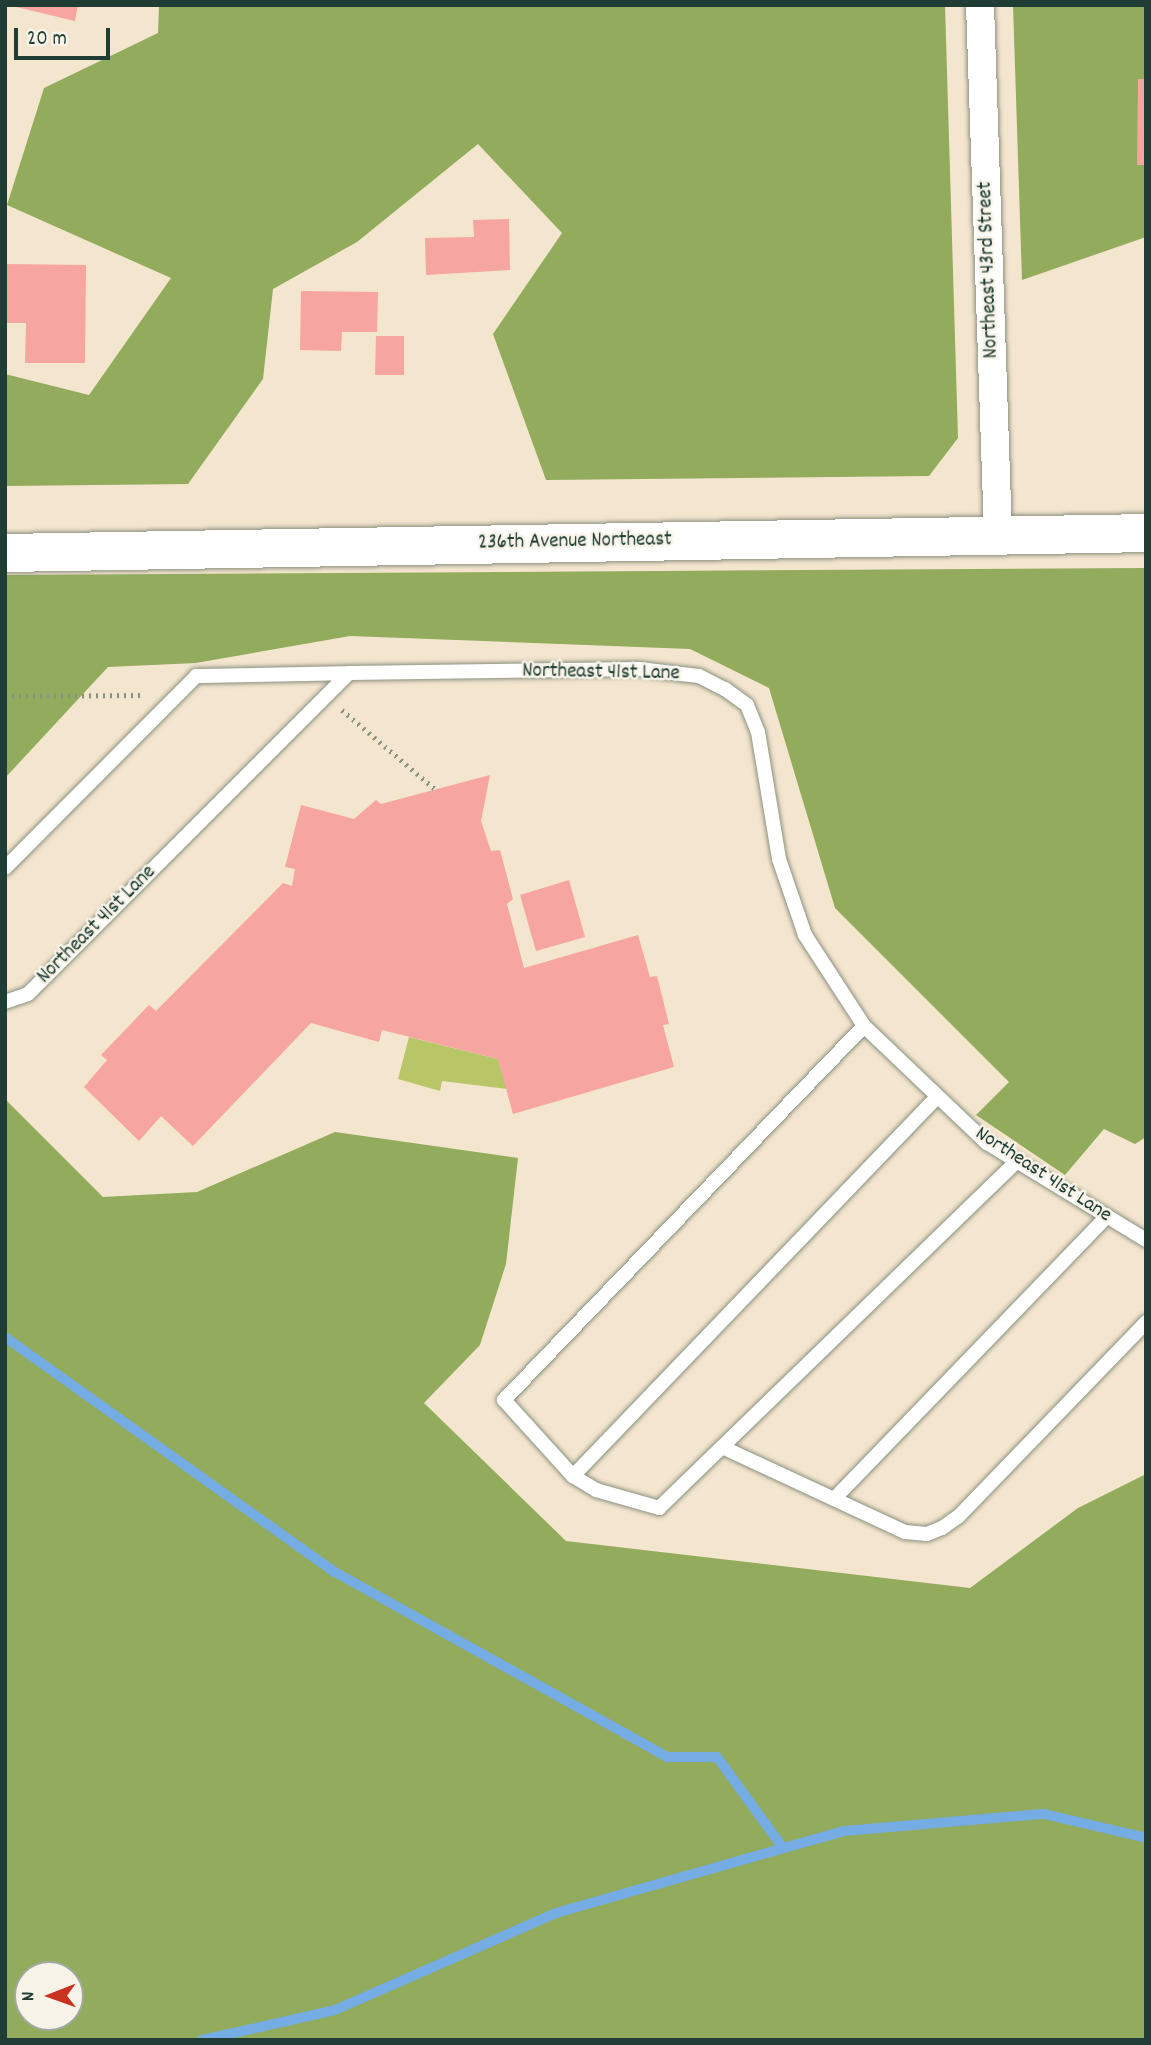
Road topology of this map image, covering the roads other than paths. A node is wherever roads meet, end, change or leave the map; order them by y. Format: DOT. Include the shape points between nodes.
graph roads {
  1 [pos="980,5"];
  2 [pos="1146,533"];
  3 [pos="998,535"];
  4 [pos="5,553"];
  5 [pos="349,673"];
  6 [pos="5,868"];
  7 [pos="5,1002"];
  8 [pos="864,1026"];
  9 [pos="937,1097"];
  10 [pos="1017,1161"];
  11 [pos="1107,1216"];
  12 [pos="1146,1240"];
  13 [pos="1146,1322"];
  14 [pos="722,1447"];
  15 [pos="572,1476"];
  16 [pos="834,1499"];
  1 -- 3 [label="street, Northeast 43rd Street"];
  2 -- 3 [label="street, 236th Avenue Northeast"];
  3 -- 4 [label="street, 236th Avenue Northeast"];
  5 -- 6 [label="lane" via="196,676"];
  5 -- 7 [label="lane, Northeast 41st Lane" via="28,994"];
  5 -- 8 [label="lane, Northeast 41st Lane" via="639,669 699,676 725,689 747,705 758,732 779,859 805,935"];
  8 -- 9 [label="lane, Northeast 41st Lane"];
  8 -- 15 [label="lane" via="504,1400"];
  9 -- 10 [label="lane, Northeast 41st Lane" via="987,1143"];
  9 -- 15 [label="lane"];
  10 -- 11 [label="lane, Northeast 41st Lane"];
  10 -- 14 [label="lane"];
  11 -- 12 [label="lane, Northeast 41st Lane"];
  11 -- 16 [label="lane"];
  13 -- 16 [label="lane" via="943,1528 914,1535"];
  14 -- 15 [label="lane" via="659,1508 596,1490"];
  14 -- 16 [label="lane"];
}
